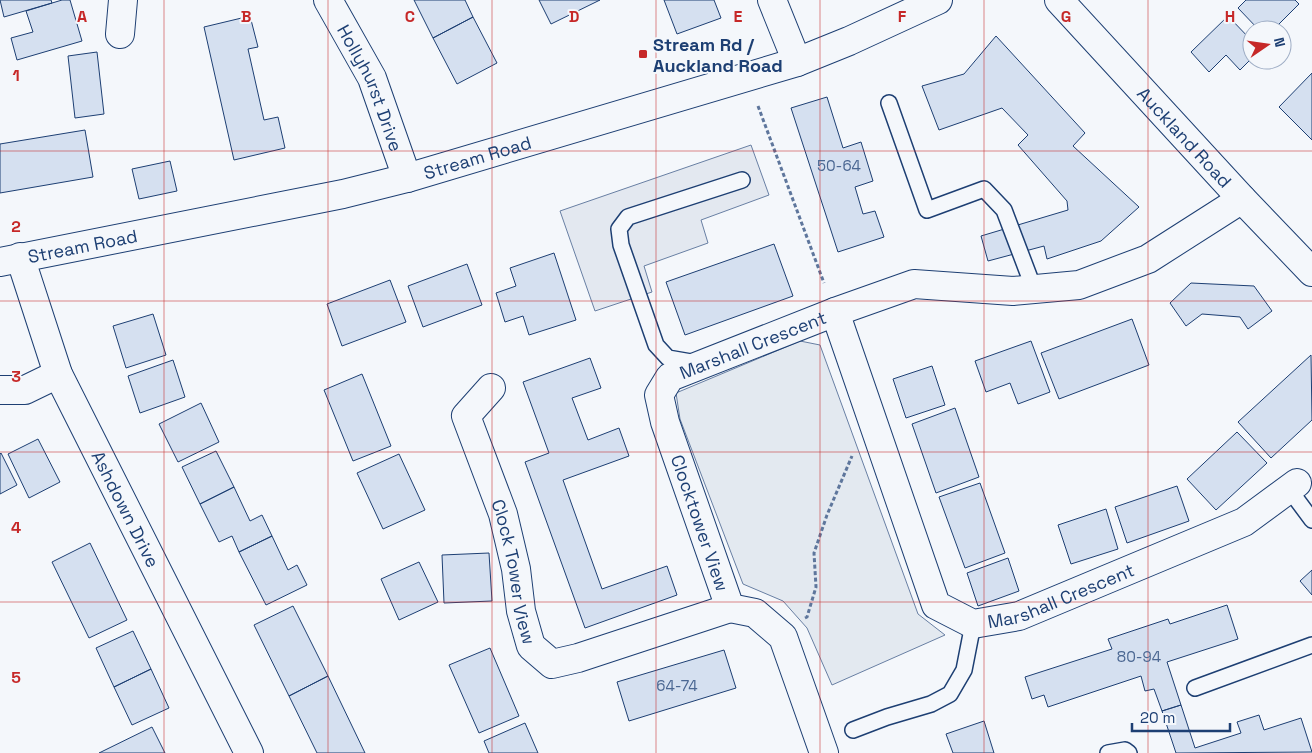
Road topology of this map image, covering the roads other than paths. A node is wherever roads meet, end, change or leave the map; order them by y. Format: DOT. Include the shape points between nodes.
graph roads {
  1 [pos="123,0"];
  2 [pos="328,0"];
  3 [pos="772,0"];
  4 [pos="938,0"];
  5 [pos="1059,0"];
  6 [pos="120,34"];
  7 [pos="797,62"];
  8 [pos="889,104"];
  9 [pos="407,178"];
  10 [pos="742,180"];
  11 [pos="1242,199"];
  12 [pos="10,260"];
  13 [pos="1312,272"];
  14 [pos="1034,289"];
  15 [pos="835,312"];
  16 [pos="702,364"];
  17 [pos="58,374"];
  18 [pos="670,377"];
  19 [pos="491,388"];
  20 [pos="0,390"];
  21 [pos="1293,486"];
  22 [pos="1312,520"];
  23 [pos="730,608"];
  24 [pos="973,624"];
  25 [pos="1312,645"];
  26 [pos="1195,688"];
  27 [pos="854,730"];
  28 [pos="249,753"];
  29 [pos="824,753"];
  30 [pos="1108,753"];
  31 [pos="1129,753"];
  1 -- 6 [label="main road"];
  2 -- 9 [label="main road, Hollyhurst Drive" via="372,78"];
  3 -- 7 [label="main road"];
  4 -- 7 [label="main road, Stream Road" via="849,42"];
  5 -- 11 [label="main road, Auckland Road"];
  7 -- 9 [label="main road, Stream Road"];
  8 -- 14 [label="lane" via="927,210 984,190 1004,210"];
  9 -- 12 [label="main road, Stream Road" via="334,196"];
  10 -- 16 [label="lane" via="628,217 619,229 621,245 656,345 668,358"];
  11 -- 13 [label="main road, Auckland Road"];
  11 -- 14 [label="main road, Marshall Crescent" via="1148,259 1079,285"];
  12 -- 17 [label="main road, Ashdown Drive"];
  14 -- 15 [label="main road, Marshall Crescent" via="1013,291 914,284"];
  15 -- 16 [label="main road, Marshall Crescent"];
  15 -- 24 [label="main road, Marshall Crescent" via="936,605"];
  16 -- 18 [label="main road, Marshall Crescent"];
  17 -- 20 [label="main road" via="25,390"];
  17 -- 28 [label="main road, Ashdown Drive"];
  18 -- 23 [label="main road, Clocktower View" via="660,395 665,422"];
  19 -- 23 [label="main road, Clock Tower View" via="466,416 503,514 516,569 521,611 531,646 552,664"];
  21 -- 22 [label="lane"];
  21 -- 24 [label="main road, Marshall Crescent" via="1235,526 1019,616"];
  23 -- 29 [label="main road, Clocktower View" via="755,613 783,637"];
  24 -- 27 [label="lane" via="964,670 950,694 931,704"];
  25 -- 26 [label="lane"];
  30 -- 31 [label="lane" via="1125,750"];
}
